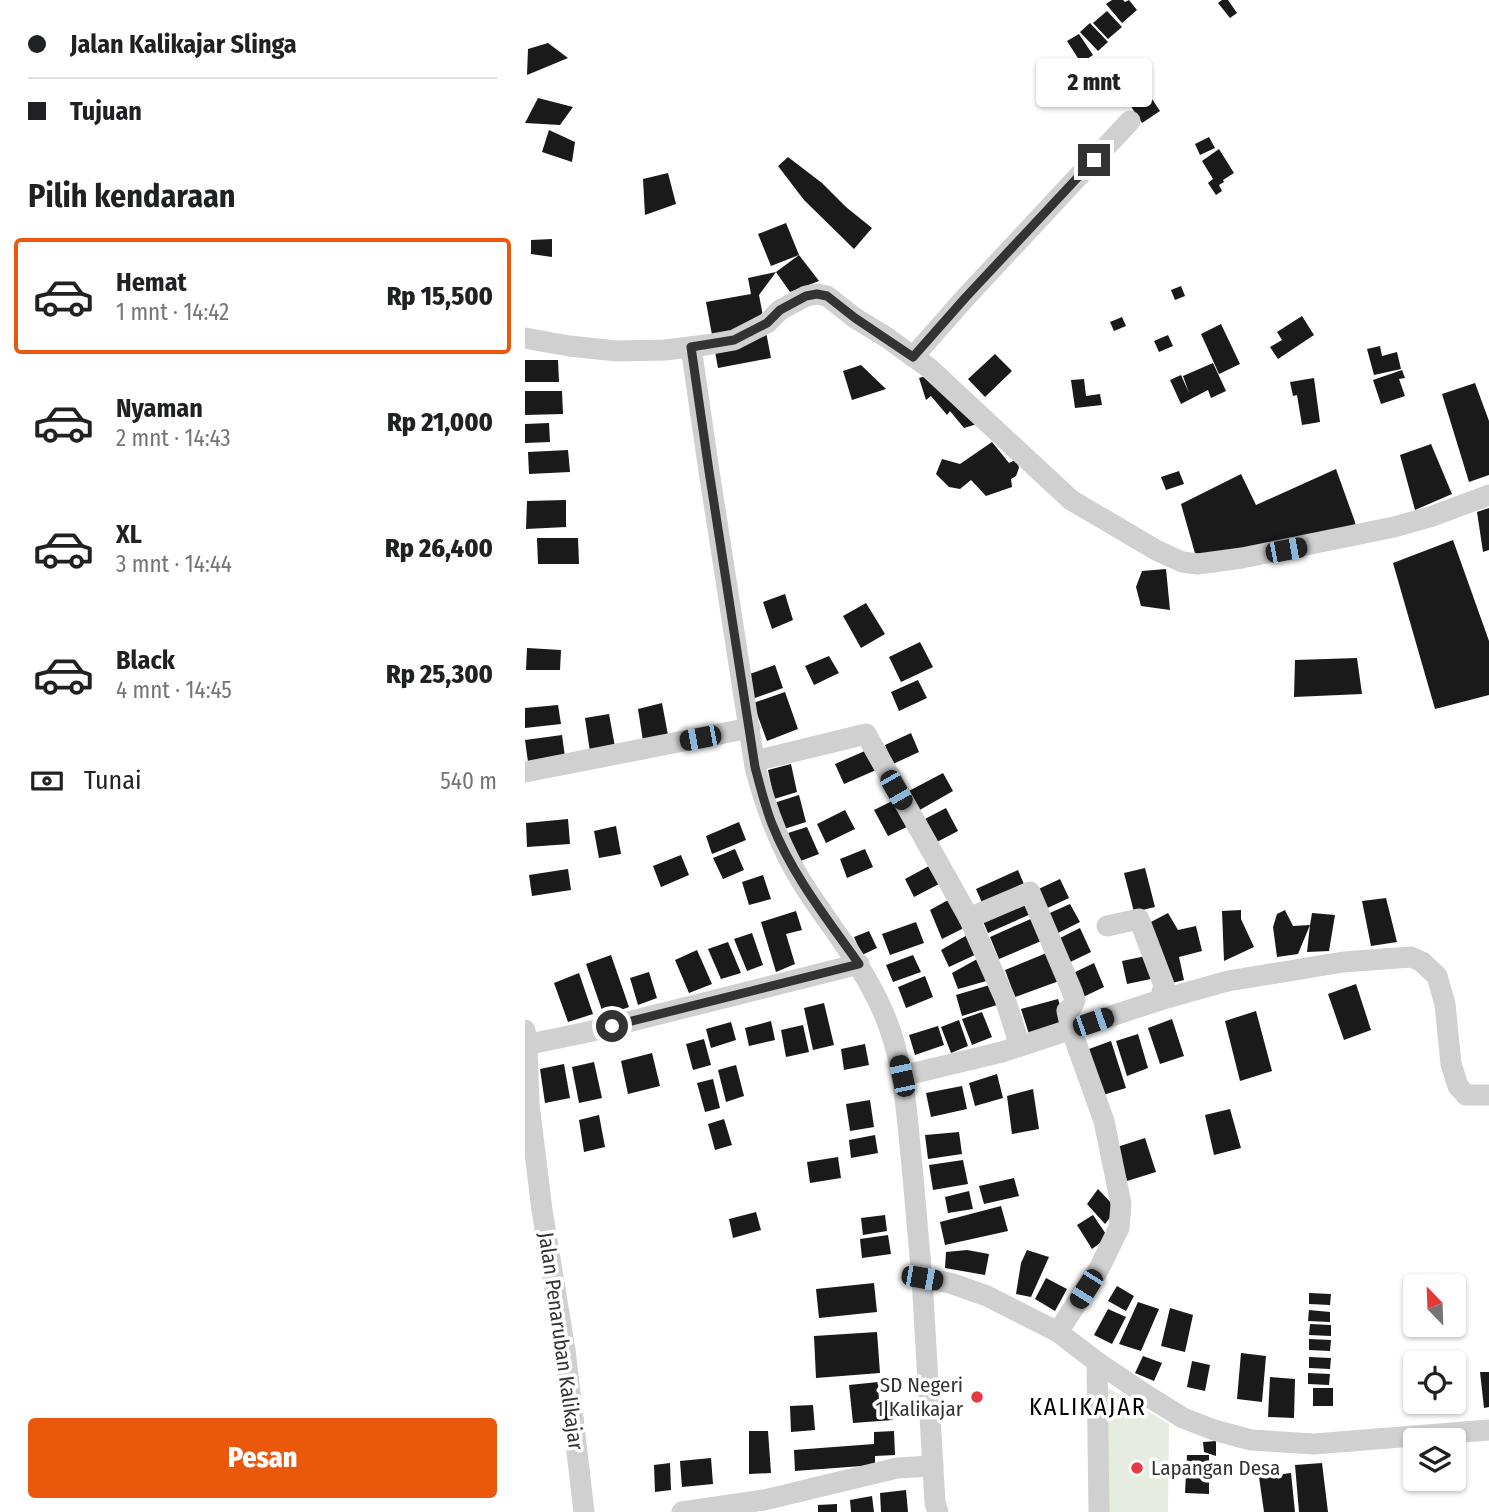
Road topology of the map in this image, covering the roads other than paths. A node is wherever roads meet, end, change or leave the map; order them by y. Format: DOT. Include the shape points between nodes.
graph roads {
  1 [pos="1130,121"];
  2 [pos="525,338"];
  3 [pos="691,347"];
  4 [pos="913,357"];
  5 [pos="1489,495"];
  6 [pos="750,728"];
  7 [pos="755,761"];
  8 [pos="525,772"];
  9 [pos="969,918"];
  10 [pos="1107,926"];
  11 [pos="855,965"];
  12 [pos="1160,1000"];
  13 [pos="1071,1030"];
  14 [pos="526,1040"];
  15 [pos="1020,1046"];
  16 [pos="902,1076"];
  17 [pos="1489,1096"];
  18 [pos="922,1278"];
  19 [pos="1058,1332"];
  20 [pos="1097,1362"];
  21 [pos="1489,1430"];
  22 [pos="926,1466"];
  23 [pos="584,1512"];
  24 [pos="682,1512"];
  25 [pos="922,1512"];
  26 [pos="937,1512"];
  27 [pos="1099,1512"];
  1 -- 4 [label="street"];
  2 -- 3 [label="street" via="617,351"];
  3 -- 4 [label="street" via="734,340 767,323 780,310 817,294"];
  3 -- 6 [label="street"];
  4 -- 5 [label="street" via="1071,500 1182,562 1242,558 1394,527"];
  6 -- 7 [label="street"];
  6 -- 8 [label="street"];
  7 -- 9 [label="street" via="866,734"];
  7 -- 11 [label="street" via="773,827"];
  9 -- 13 [label="street" via="1030,892 1075,1000 1067,1011"];
  9 -- 15 [label="street"];
  10 -- 12 [label="street" via="1139,919 1164,985"];
  11 -- 14 [label="street" via="588,1032"];
  11 -- 16 [label="street" via="881,1007"];
  12 -- 13 [label="street"];
  12 -- 17 [label="street" via="1228,981 1343,962 1411,957 1437,976 1458,1086 1466,1095"];
  13 -- 15 [label="street"];
  13 -- 19 [label="street" via="1104,1121 1121,1204 1116,1235"];
  14 -- 23 [label="street, Jalan Penaruban Kalikajar" via="530,1117"];
  15 -- 16 [label="street"];
  16 -- 18 [label="street"];
  18 -- 19 [label="street" via="987,1296"];
  18 -- 22 [label="street"];
  19 -- 20 [label="street"];
  20 -- 21 [label="street" via="1183,1418 1251,1440 1314,1444"];
  20 -- 27 [label="street"];
  22 -- 24 [label="street"];
  22 -- 25 [label="street"];
  22 -- 26 [label="street"];
}
